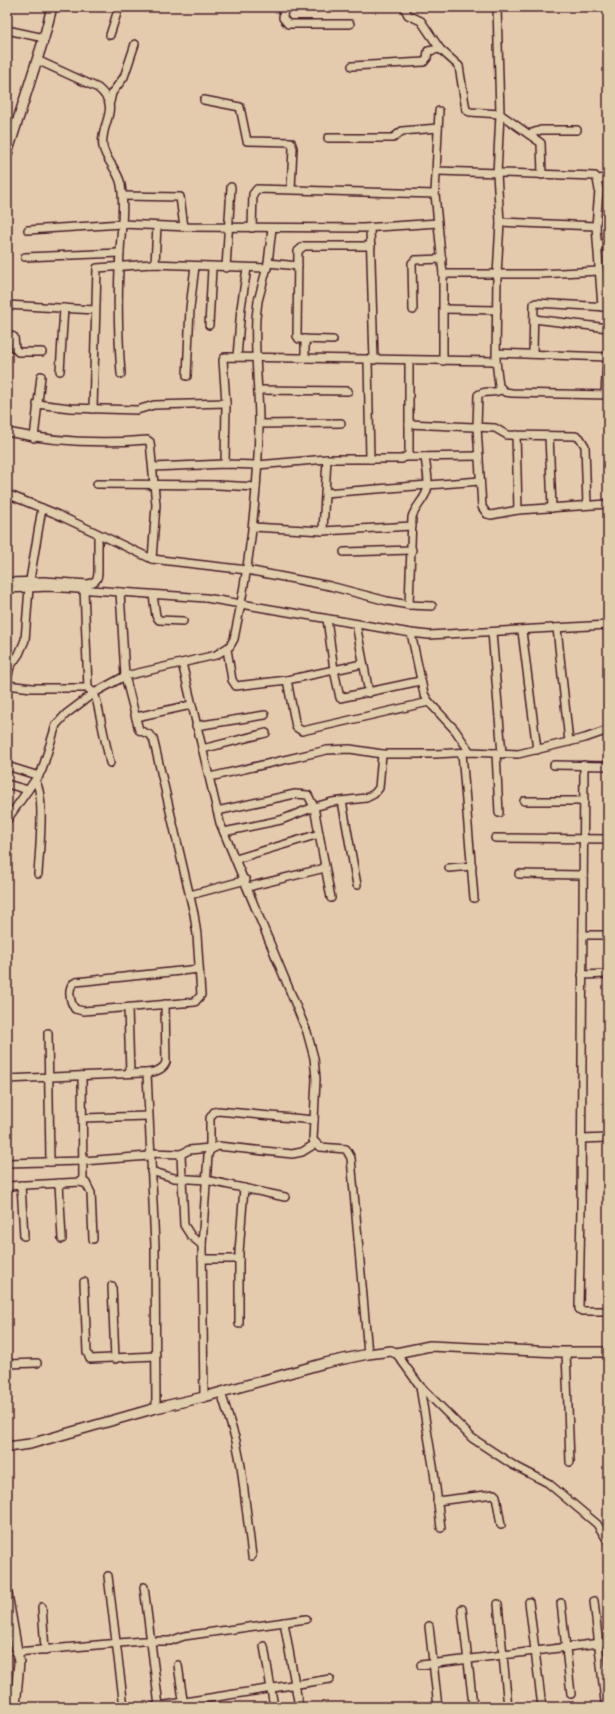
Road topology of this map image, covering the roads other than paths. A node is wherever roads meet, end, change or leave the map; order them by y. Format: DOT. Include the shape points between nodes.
graph roads {
  1 [pos="52,7"];
  2 [pos="118,7"];
  3 [pos="284,7"];
  4 [pos="404,7"];
  5 [pos="497,7"];
  6 [pos="350,24"];
  7 [pos="7,30"];
  8 [pos="110,36"];
  9 [pos="44,38"];
  10 [pos="135,44"];
  11 [pos="440,49"];
  12 [pos="37,60"];
  13 [pos="352,66"];
  14 [pos="204,100"];
  15 [pos="110,102"];
  16 [pos="438,111"];
  17 [pos="500,114"];
  18 [pos="438,128"];
  19 [pos="577,130"];
  20 [pos="529,134"];
  21 [pos="328,138"];
  22 [pos="7,154"];
  23 [pos="437,171"];
  24 [pos="497,174"];
  25 [pos="542,174"];
  26 [pos="608,178"];
  27 [pos="597,179"];
  28 [pos="231,187"];
  29 [pos="292,189"];
  30 [pos="435,194"];
  31 [pos="123,196"];
  32 [pos="500,222"];
  33 [pos="122,224"];
  34 [pos="438,224"];
  35 [pos="157,226"];
  36 [pos="596,226"];
  37 [pos="184,227"];
  38 [pos="228,228"];
  39 [pos="252,228"];
  40 [pos="272,228"];
  41 [pos="370,228"];
  42 [pos="28,230"];
  43 [pos="598,244"];
  44 [pos="608,244"];
  45 [pos="371,246"];
  46 [pos="120,253"];
  47 [pos="25,257"];
  48 [pos="442,259"];
  49 [pos="155,264"];
  50 [pos="120,266"];
  51 [pos="195,266"];
  52 [pos="267,266"];
  53 [pos="298,266"];
  54 [pos="212,268"];
  55 [pos="226,268"];
  56 [pos="246,268"];
  57 [pos="599,270"];
  58 [pos="443,274"];
  59 [pos="497,275"];
  60 [pos="604,284"];
  61 [pos="7,305"];
  62 [pos="605,307"];
  63 [pos="64,308"];
  64 [pos="444,309"];
  65 [pos="95,310"];
  66 [pos="413,310"];
  67 [pos="497,310"];
  68 [pos="534,319"];
  69 [pos="209,325"];
  70 [pos="608,328"];
  71 [pos="7,334"];
  72 [pos="305,339"];
  73 [pos="333,340"];
  74 [pos="42,352"];
  75 [pos="533,354"];
  76 [pos="237,357"];
  77 [pos="496,357"];
  78 [pos="608,357"];
  79 [pos="257,358"];
  80 [pos="305,358"];
  81 [pos="371,360"];
  82 [pos="409,360"];
  83 [pos="444,361"];
  84 [pos="60,371"];
  85 [pos="121,374"];
  86 [pos="40,376"];
  87 [pos="187,376"];
  88 [pos="258,390"];
  89 [pos="501,390"];
  90 [pos="348,391"];
  91 [pos="606,395"];
  92 [pos="226,403"];
  93 [pos="37,404"];
  94 [pos="93,409"];
  95 [pos="341,423"];
  96 [pos="259,424"];
  97 [pos="409,424"];
  98 [pos="477,427"];
  99 [pos="7,432"];
  100 [pos="516,435"];
  101 [pos="549,436"];
  102 [pos="34,438"];
  103 [pos="479,456"];
  104 [pos="406,457"];
  105 [pos="425,457"];
  106 [pos="327,459"];
  107 [pos="370,460"];
  108 [pos="225,464"];
  109 [pos="256,465"];
  110 [pos="153,467"];
  111 [pos="480,481"];
  112 [pos="97,484"];
  113 [pos="155,485"];
  114 [pos="428,486"];
  115 [pos="256,487"];
  116 [pos="325,493"];
  117 [pos="7,494"];
  118 [pos="608,504"];
  119 [pos="587,506"];
  120 [pos="42,508"];
  121 [pos="552,508"];
  122 [pos="518,510"];
  123 [pos="412,526"];
  124 [pos="253,527"];
  125 [pos="323,530"];
  126 [pos="98,535"];
  127 [pos="412,550"];
  128 [pos="344,552"];
  129 [pos="152,559"];
  130 [pos="247,570"];
  131 [pos="7,582"];
  132 [pos="30,584"];
  133 [pos="7,589"];
  134 [pos="84,590"];
  135 [pos="120,592"];
  136 [pos="153,595"];
  137 [pos="242,601"];
  138 [pos="410,605"];
  139 [pos="432,606"];
  140 [pos="327,619"];
  141 [pos="183,621"];
  142 [pos="356,624"];
  143 [pos="608,625"];
  144 [pos="557,628"];
  145 [pos="522,630"];
  146 [pos="492,632"];
  147 [pos="410,633"];
  148 [pos="227,649"];
  149 [pos="182,663"];
  150 [pos="362,664"];
  151 [pos="334,670"];
  152 [pos="125,676"];
  153 [pos="7,680"];
  154 [pos="287,680"];
  155 [pos="420,682"];
  156 [pos="7,685"];
  157 [pos="91,691"];
  158 [pos="368,693"];
  159 [pos="429,702"];
  160 [pos="191,705"];
  161 [pos="265,715"];
  162 [pos="136,717"];
  163 [pos="196,726"];
  164 [pos="608,730"];
  165 [pos="266,733"];
  166 [pos="569,742"];
  167 [pos="202,749"];
  168 [pos="537,750"];
  169 [pos="470,752"];
  170 [pos="462,753"];
  171 [pos="382,754"];
  172 [pos="499,754"];
  173 [pos="110,763"];
  174 [pos="554,765"];
  175 [pos="584,765"];
  176 [pos="7,766"];
  177 [pos="608,766"];
  178 [pos="210,777"];
  179 [pos="37,778"];
  180 [pos="7,784"];
  181 [pos="28,790"];
  182 [pos="524,801"];
  183 [pos="584,801"];
  184 [pos="342,802"];
  185 [pos="314,807"];
  186 [pos="217,811"];
  187 [pos="499,812"];
  188 [pos="7,820"];
  189 [pos="224,832"];
  190 [pos="319,834"];
  191 [pos="495,838"];
  192 [pos="583,839"];
  193 [pos="608,839"];
  194 [pos="236,859"];
  195 [pos="472,866"];
  196 [pos="325,868"];
  197 [pos="448,868"];
  198 [pos="38,874"];
  199 [pos="519,874"];
  200 [pos="583,875"];
  201 [pos="247,884"];
  202 [pos="357,885"];
  203 [pos="190,895"];
  204 [pos="331,898"];
  205 [pos="474,898"];
  206 [pos="583,935"];
  207 [pos="608,935"];
  208 [pos="199,969"];
  209 [pos="608,974"];
  210 [pos="582,975"];
  211 [pos="164,1004"];
  212 [pos="128,1008"];
  213 [pos="48,1033"];
  214 [pos="130,1073"];
  215 [pos="147,1073"];
  216 [pos="82,1076"];
  217 [pos="49,1077"];
  218 [pos="7,1079"];
  219 [pos="148,1116"];
  220 [pos="83,1118"];
  221 [pos="314,1120"];
  222 [pos="608,1138"];
  223 [pos="582,1139"];
  224 [pos="316,1144"];
  225 [pos="210,1149"];
  226 [pos="181,1154"];
  227 [pos="149,1155"];
  228 [pos="83,1161"];
  229 [pos="50,1162"];
  230 [pos="7,1163"];
  231 [pos="151,1171"];
  232 [pos="184,1179"];
  233 [pos="206,1180"];
  234 [pos="59,1183"];
  235 [pos="83,1183"];
  236 [pos="21,1185"];
  237 [pos="7,1186"];
  238 [pos="244,1188"];
  239 [pos="285,1197"];
  240 [pos="24,1236"];
  241 [pos="62,1239"];
  242 [pos="93,1239"];
  243 [pos="202,1245"];
  244 [pos="202,1259"];
  245 [pos="239,1259"];
  246 [pos="84,1282"];
  247 [pos="112,1286"];
  248 [pos="608,1311"];
  249 [pos="239,1324"];
  250 [pos="566,1352"];
  251 [pos="608,1352"];
  252 [pos="396,1353"];
  253 [pos="368,1354"];
  254 [pos="156,1356"];
  255 [pos="115,1359"];
  256 [pos="37,1363"];
  257 [pos="7,1364"];
  258 [pos="420,1386"];
  259 [pos="221,1392"];
  260 [pos="204,1397"];
  261 [pos="156,1408"];
  262 [pos="7,1448"];
  263 [pos="570,1462"];
  264 [pos="438,1501"];
  265 [pos="501,1526"];
  266 [pos="441,1528"];
  267 [pos="606,1534"];
  268 [pos="608,1540"];
  269 [pos="252,1556"];
  270 [pos="108,1576"];
  271 [pos="144,1587"];
  272 [pos="7,1594"];
  273 [pos="594,1601"];
  274 [pos="529,1602"];
  275 [pos="561,1603"];
  276 [pos="498,1604"];
  277 [pos="42,1607"];
  278 [pos="462,1609"];
  279 [pos="306,1619"];
  280 [pos="284,1622"];
  281 [pos="429,1626"];
  282 [pos="150,1641"];
  283 [pos="11,1642"];
  284 [pos="608,1642"];
  285 [pos="116,1643"];
  286 [pos="599,1643"];
  287 [pos="264,1646"];
  288 [pos="566,1647"];
  289 [pos="45,1650"];
  290 [pos="534,1651"];
  291 [pos="17,1652"];
  292 [pos="503,1655"];
  293 [pos="469,1659"];
  294 [pos="433,1663"];
  295 [pos="178,1665"];
  296 [pos="421,1665"];
  297 [pos="330,1679"];
  298 [pos="295,1685"];
  299 [pos="271,1689"];
  300 [pos="571,1694"];
  301 [pos="604,1702"];
  302 [pos="183,1705"];
  303 [pos="473,1705"];
  304 [pos="15,1707"];
  305 [pos="124,1707"];
  306 [pos="156,1707"];
  307 [pos="274,1707"];
  308 [pos="299,1707"];
  309 [pos="438,1707"];
  310 [pos="508,1707"];
  311 [pos="542,1707"];
  1 -- 9 [label="street"];
  2 -- 8 [label="street"];
  3 -- 6 [label="street" via="283,18 285,22 293,25"];
  4 -- 11 [label="street" via="408,15 421,21"];
  5 -- 17 [label="street"];
  7 -- 9 [label="street"];
  9 -- 12 [label="street"];
  10 -- 15 [label="street" via="124,77 112,93"];
  11 -- 13 [label="street" via="428,51 424,62"];
  11 -- 17 [label="street" via="459,66 466,110"];
  12 -- 15 [label="street" via="98,88 106,94"];
  12 -- 22 [label="street"];
  14 -- 29 [label="street" via="240,107 247,141 291,142"];
  15 -- 31 [label="street" via="103,148 118,173"];
  16 -- 18 [label="street"];
  17 -- 20 [label="street"];
  17 -- 24 [label="street"];
  18 -- 21 [label="street" via="402,132 393,138"];
  18 -- 23 [label="street"];
  19 -- 20 [label="street" via="541,130"];
  20 -- 25 [label="street" via="542,146"];
  23 -- 24 [label="street"];
  23 -- 30 [label="street"];
  24 -- 25 [label="street"];
  24 -- 32 [label="street"];
  25 -- 27 [label="street" via="590,175"];
  26 -- 27 [label="street"];
  27 -- 36 [label="street" via="599,201"];
  28 -- 38 [label="street"];
  29 -- 30 [label="street"];
  29 -- 39 [label="street" via="267,188 254,191"];
  30 -- 34 [label="street"];
  31 -- 33 [label="street"];
  31 -- 37 [label="street" via="180,197"];
  32 -- 36 [label="street"];
  32 -- 59 [label="street"];
  33 -- 35 [label="street"];
  33 -- 42 [label="street"];
  33 -- 46 [label="street"];
  34 -- 41 [label="street"];
  34 -- 48 [label="street"];
  35 -- 37 [label="street"];
  35 -- 49 [label="street"];
  36 -- 43 [label="street"];
  37 -- 38 [label="street"];
  38 -- 39 [label="street"];
  38 -- 55 [label="street"];
  39 -- 40 [label="street"];
  40 -- 41 [label="street"];
  40 -- 52 [label="street"];
  41 -- 45 [label="street"];
  43 -- 44 [label="street"];
  43 -- 57 [label="street"];
  45 -- 53 [label="street" via="304,246 298,251"];
  45 -- 81 [label="street"];
  46 -- 47 [label="street"];
  46 -- 50 [label="street"];
  48 -- 58 [label="street"];
  48 -- 66 [label="street" via="416,260 412,263"];
  49 -- 50 [label="street"];
  49 -- 51 [label="street"];
  50 -- 65 [label="street" via="97,268"];
  50 -- 85 [label="street" via="118,316"];
  51 -- 54 [label="street"];
  51 -- 87 [label="street"];
  52 -- 53 [label="street"];
  52 -- 56 [label="street"];
  52 -- 79 [label="street" via="256,318"];
  53 -- 72 [label="street" via="296,334 299,339"];
  54 -- 55 [label="street"];
  54 -- 69 [label="street"];
  55 -- 56 [label="street"];
  56 -- 76 [label="street"];
  57 -- 59 [label="street"];
  57 -- 60 [label="street"];
  58 -- 59 [label="street"];
  58 -- 64 [label="street"];
  59 -- 67 [label="street"];
  60 -- 62 [label="street"];
  61 -- 63 [label="street"];
  62 -- 68 [label="street" via="538,302 534,304"];
  63 -- 65 [label="street"];
  63 -- 84 [label="street"];
  64 -- 67 [label="street"];
  64 -- 83 [label="street"];
  65 -- 94 [label="street"];
  67 -- 77 [label="street"];
  68 -- 70 [label="street"];
  68 -- 75 [label="street"];
  71 -- 74 [label="street" via="14,337 18,352"];
  72 -- 73 [label="street"];
  72 -- 80 [label="street"];
  75 -- 77 [label="street"];
  75 -- 78 [label="street"];
  76 -- 79 [label="street"];
  76 -- 92 [label="street" via="226,357 223,360"];
  77 -- 83 [label="street"];
  77 -- 89 [label="street"];
  78 -- 91 [label="street"];
  79 -- 80 [label="street"];
  79 -- 88 [label="street"];
  80 -- 81 [label="street"];
  81 -- 82 [label="street"];
  81 -- 107 [label="street"];
  82 -- 83 [label="street"];
  82 -- 97 [label="street"];
  86 -- 93 [label="street"];
  88 -- 90 [label="street"];
  88 -- 96 [label="street"];
  89 -- 91 [label="street" via="512,393"];
  89 -- 98 [label="street" via="494,393 482,392 478,395"];
  92 -- 94 [label="street" via="154,405 137,410"];
  92 -- 108 [label="street"];
  93 -- 94 [label="street"];
  93 -- 102 [label="street"];
  95 -- 96 [label="street"];
  96 -- 109 [label="street"];
  97 -- 98 [label="street"];
  97 -- 104 [label="street" via="410,448"];
  98 -- 100 [label="street" via="495,428 507,435"];
  98 -- 103 [label="street"];
  99 -- 102 [label="street"];
  100 -- 101 [label="street"];
  100 -- 122 [label="street"];
  101 -- 119 [label="street" via="575,436 584,441"];
  101 -- 121 [label="street"];
  102 -- 110 [label="street" via="97,443 147,440 151,446"];
  103 -- 105 [label="street"];
  103 -- 111 [label="street"];
  104 -- 105 [label="street"];
  104 -- 107 [label="street"];
  105 -- 114 [label="street"];
  106 -- 107 [label="street"];
  106 -- 109 [label="street"];
  106 -- 116 [label="street"];
  108 -- 109 [label="street"];
  108 -- 110 [label="street"];
  109 -- 115 [label="street"];
  110 -- 113 [label="street"];
  111 -- 114 [label="street"];
  111 -- 122 [label="street" via="482,507 487,514"];
  112 -- 113 [label="street"];
  113 -- 115 [label="street"];
  113 -- 129 [label="street" via="156,511"];
  114 -- 116 [label="street"];
  114 -- 123 [label="street" via="426,494 415,509"];
  115 -- 124 [label="street"];
  116 -- 125 [label="street"];
  117 -- 120 [label="street"];
  118 -- 119 [label="street"];
  119 -- 121 [label="street"];
  120 -- 126 [label="street"];
  120 -- 132 [label="street"];
  121 -- 122 [label="street"];
  123 -- 125 [label="street"];
  123 -- 127 [label="street"];
  124 -- 125 [label="street"];
  124 -- 130 [label="street"];
  126 -- 129 [label="street"];
  126 -- 132 [label="street" via="98,578 94,582"];
  127 -- 128 [label="street"];
  127 -- 138 [label="street"];
  129 -- 130 [label="street"];
  130 -- 137 [label="street"];
  130 -- 138 [label="street"];
  131 -- 132 [label="street"];
  132 -- 133 [label="street"];
  132 -- 134 [label="street"];
  132 -- 153 [label="street" via="25,640 10,667"];
  134 -- 135 [label="street"];
  134 -- 157 [label="street"];
  135 -- 136 [label="street"];
  135 -- 152 [label="street"];
  136 -- 137 [label="street"];
  136 -- 141 [label="street" via="159,620"];
  137 -- 140 [label="street"];
  137 -- 148 [label="street" via="234,639"];
  138 -- 139 [label="street"];
  140 -- 142 [label="street"];
  140 -- 151 [label="street"];
  142 -- 147 [label="street"];
  142 -- 150 [label="street"];
  143 -- 144 [label="street"];
  144 -- 145 [label="street"];
  144 -- 166 [label="street"];
  145 -- 146 [label="street"];
  145 -- 168 [label="street"];
  146 -- 147 [label="street"];
  146 -- 172 [label="street"];
  147 -- 155 [label="street"];
  148 -- 149 [label="street" via="216,655"];
  148 -- 154 [label="street" via="232,680 236,686"];
  149 -- 152 [label="street"];
  149 -- 160 [label="street"];
  150 -- 151 [label="street"];
  150 -- 158 [label="street"];
  151 -- 154 [label="street"];
  151 -- 158 [label="street" via="340,698"];
  152 -- 157 [label="street"];
  152 -- 162 [label="street"];
  154 -- 159 [label="street" via="296,727 302,731"];
  155 -- 158 [label="street"];
  155 -- 159 [label="street"];
  156 -- 157 [label="street"];
  157 -- 173 [label="street" via="98,702"];
  157 -- 179 [label="street" via="56,725"];
  159 -- 169 [label="street"];
  160 -- 162 [label="street"];
  160 -- 163 [label="street"];
  161 -- 163 [label="street"];
  162 -- 203 [label="street" via="139,730 153,738"];
  163 -- 167 [label="street"];
  164 -- 166 [label="street"];
  165 -- 167 [label="street"];
  166 -- 168 [label="street"];
  167 -- 178 [label="street"];
  168 -- 172 [label="street"];
  169 -- 170 [label="street"];
  169 -- 172 [label="street"];
  170 -- 171 [label="street"];
  170 -- 195 [label="street"];
  171 -- 178 [label="street" via="350,749 327,750"];
  171 -- 184 [label="street" via="379,788 366,798"];
  172 -- 187 [label="street"];
  174 -- 175 [label="street"];
  175 -- 177 [label="street"];
  175 -- 183 [label="street"];
  176 -- 179 [label="street"];
  178 -- 186 [label="street"];
  179 -- 181 [label="street"];
  179 -- 198 [label="street" via="41,801"];
  180 -- 181 [label="street"];
  181 -- 188 [label="street"];
  182 -- 183 [label="street"];
  183 -- 192 [label="street"];
  184 -- 185 [label="street"];
  184 -- 202 [label="street"];
  185 -- 186 [label="street" via="308,795 296,794"];
  185 -- 189 [label="street" via="281,820"];
  185 -- 190 [label="street"];
  186 -- 189 [label="street"];
  189 -- 194 [label="street"];
  190 -- 194 [label="street"];
  190 -- 196 [label="street"];
  191 -- 192 [label="street"];
  192 -- 193 [label="street"];
  192 -- 200 [label="street"];
  194 -- 201 [label="street"];
  195 -- 197 [label="street"];
  195 -- 205 [label="street"];
  196 -- 201 [label="street"];
  196 -- 204 [label="street"];
  199 -- 200 [label="street"];
  200 -- 206 [label="street"];
  201 -- 203 [label="street"];
  201 -- 221 [label="street" via="307,1032 316,1079"];
  203 -- 208 [label="street" via="197,935"];
  206 -- 207 [label="street"];
  206 -- 210 [label="street"];
  208 -- 211 [label="street" via="199,999 195,1002"];
  208 -- 212 [label="street" via="76,982 70,985 72,1003 78,1011"];
  209 -- 210 [label="street"];
  210 -- 223 [label="street"];
  211 -- 212 [label="street"];
  211 -- 215 [label="street" via="166,1062 162,1068"];
  212 -- 214 [label="street"];
  213 -- 217 [label="street"];
  214 -- 215 [label="street"];
  214 -- 216 [label="street"];
  215 -- 219 [label="street"];
  216 -- 217 [label="street"];
  216 -- 220 [label="street"];
  217 -- 218 [label="street"];
  217 -- 229 [label="street"];
  219 -- 220 [label="street"];
  219 -- 227 [label="street"];
  220 -- 228 [label="street"];
  221 -- 224 [label="street" via="312,1134"];
  221 -- 225 [label="street" via="214,1112 210,1118"];
  222 -- 223 [label="street"];
  223 -- 248 [label="street" via="579,1309"];
  224 -- 225 [label="street" via="292,1154 218,1146"];
  224 -- 253 [label="street" via="320,1147 346,1150 351,1158"];
  225 -- 226 [label="street" via="189,1150"];
  225 -- 233 [label="street"];
  226 -- 227 [label="street"];
  226 -- 232 [label="street"];
  227 -- 228 [label="street"];
  227 -- 231 [label="street"];
  228 -- 229 [label="street"];
  228 -- 235 [label="street"];
  229 -- 230 [label="street"];
  231 -- 232 [label="street"];
  231 -- 254 [label="street"];
  232 -- 233 [label="street"];
  232 -- 243 [label="street" via="184,1225 191,1236"];
  233 -- 238 [label="street"];
  233 -- 243 [label="street"];
  234 -- 235 [label="street"];
  234 -- 236 [label="street"];
  234 -- 241 [label="street"];
  235 -- 242 [label="street" via="89,1187 91,1193"];
  236 -- 237 [label="street"];
  236 -- 240 [label="street"];
  238 -- 239 [label="street"];
  238 -- 245 [label="street"];
  243 -- 244 [label="street"];
  244 -- 245 [label="street"];
  244 -- 260 [label="street"];
  245 -- 249 [label="street"];
  246 -- 255 [label="street" via="88,1356 93,1360"];
  247 -- 255 [label="street"];
  250 -- 251 [label="street"];
  250 -- 252 [label="street" via="430,1346"];
  250 -- 263 [label="street"];
  252 -- 253 [label="street" via="391,1351"];
  252 -- 258 [label="street"];
  253 -- 259 [label="street" via="300,1369"];
  254 -- 255 [label="street"];
  254 -- 261 [label="street"];
  256 -- 257 [label="street"];
  258 -- 264 [label="street"];
  258 -- 267 [label="street" via="472,1438 513,1465 548,1482"];
  259 -- 260 [label="street"];
  259 -- 269 [label="street" via="241,1466"];
  260 -- 261 [label="street"];
  261 -- 262 [label="street" via="30,1444"];
  264 -- 265 [label="street" via="494,1494"];
  264 -- 266 [label="street"];
  267 -- 268 [label="street"];
  270 -- 285 [label="street"];
  271 -- 282 [label="street"];
  272 -- 283 [label="street"];
  273 -- 286 [label="street"];
  274 -- 290 [label="street"];
  275 -- 288 [label="street"];
  276 -- 292 [label="street"];
  277 -- 289 [label="street"];
  278 -- 293 [label="street"];
  279 -- 280 [label="street"];
  280 -- 282 [label="street" via="184,1636 170,1641"];
  280 -- 298 [label="street"];
  281 -- 294 [label="street"];
  282 -- 285 [label="street"];
  282 -- 306 [label="street"];
  283 -- 291 [label="street"];
  284 -- 286 [label="street"];
  285 -- 289 [label="street"];
  285 -- 305 [label="street"];
  286 -- 288 [label="street"];
  286 -- 301 [label="street"];
  287 -- 299 [label="street"];
  288 -- 290 [label="street"];
  288 -- 300 [label="street"];
  289 -- 291 [label="street"];
  290 -- 292 [label="street"];
  290 -- 311 [label="street"];
  291 -- 304 [label="street"];
  292 -- 293 [label="street"];
  292 -- 310 [label="street"];
  293 -- 294 [label="street"];
  293 -- 303 [label="street"];
  294 -- 296 [label="street"];
  294 -- 309 [label="street"];
  295 -- 302 [label="street"];
  297 -- 298 [label="street"];
  298 -- 299 [label="street"];
  298 -- 308 [label="street"];
  299 -- 302 [label="street"];
  299 -- 307 [label="street"];
  302 -- 306 [label="street"];
}
